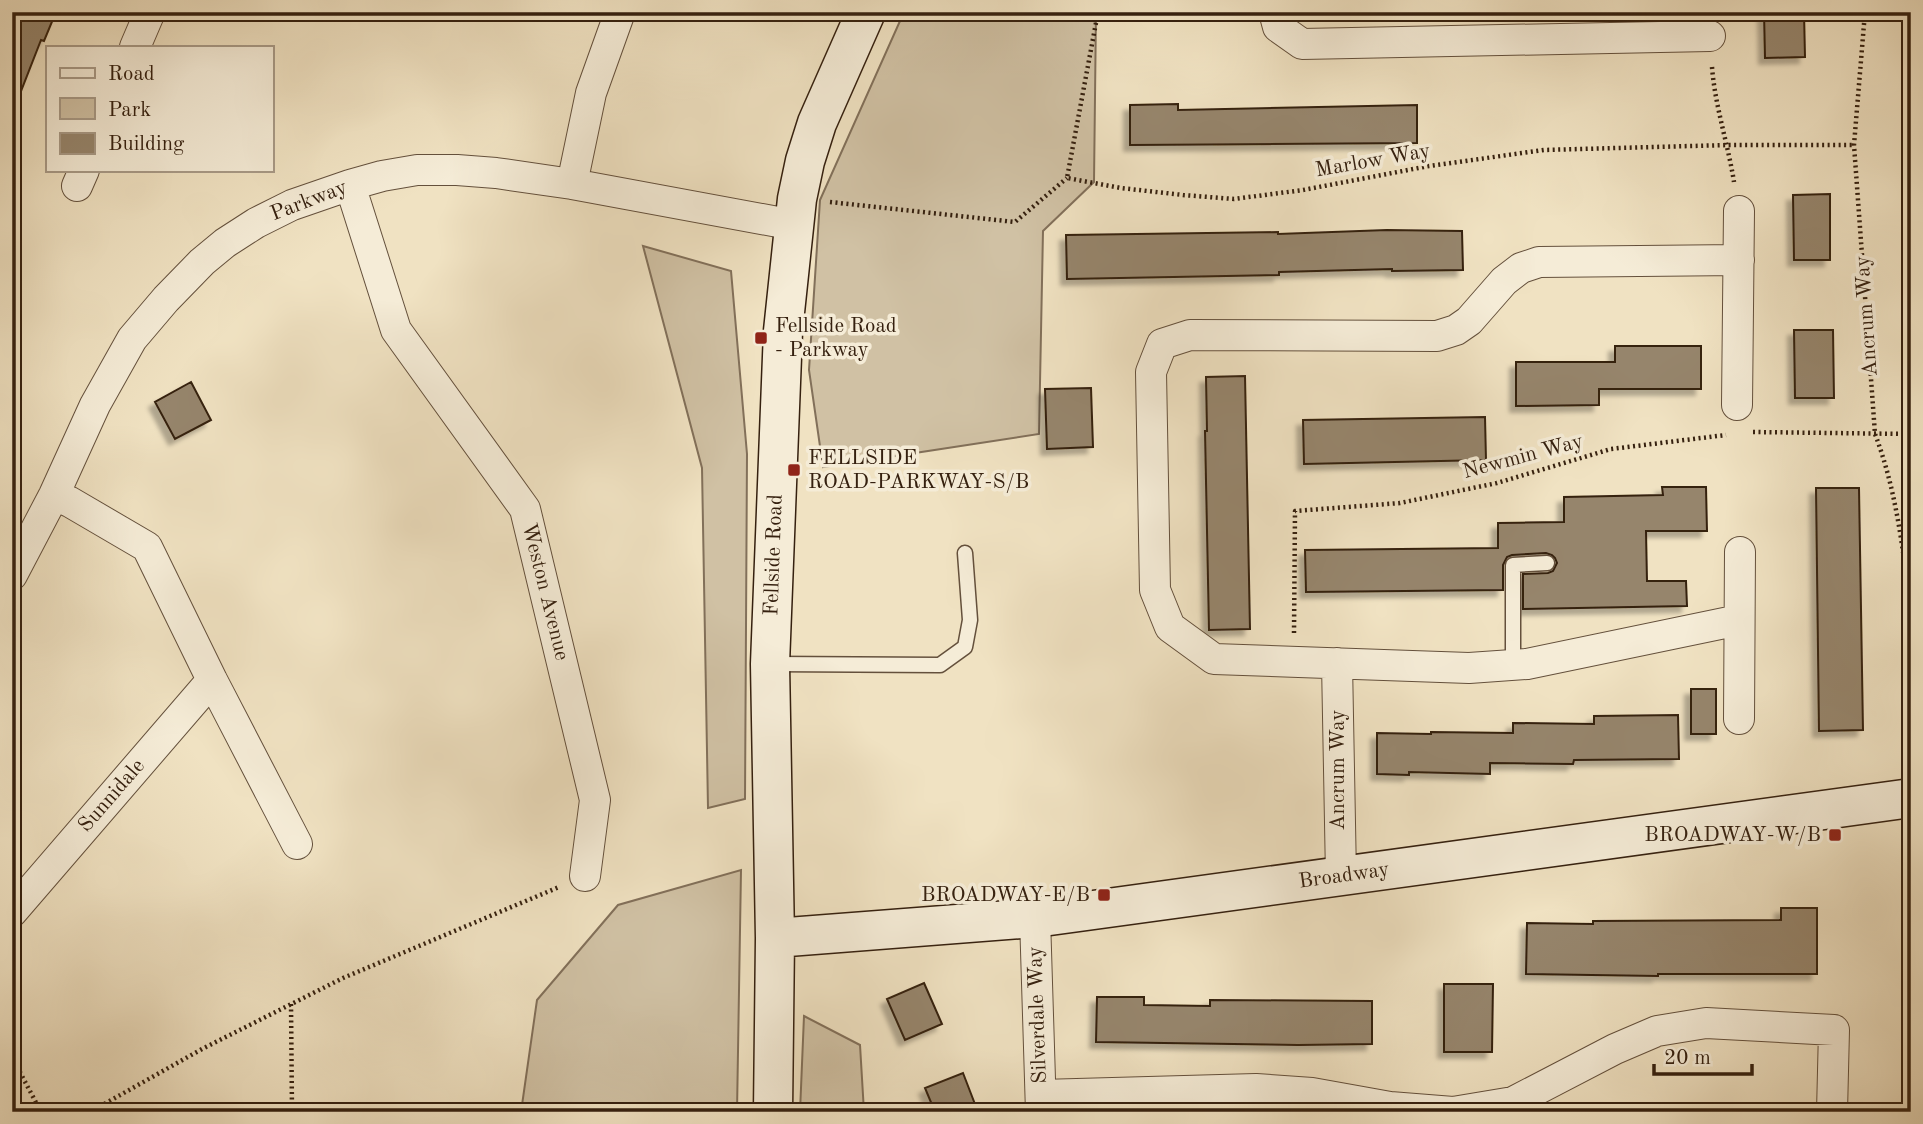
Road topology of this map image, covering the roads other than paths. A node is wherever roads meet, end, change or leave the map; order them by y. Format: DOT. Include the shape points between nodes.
graph roads {
  1 [pos="150,12"];
  2 [pos="620,12"];
  3 [pos="866,12"];
  4 [pos="1274,12"];
  5 [pos="1710,36"];
  6 [pos="135,46"];
  7 [pos="350,184"];
  8 [pos="572,184"];
  9 [pos="1739,211"];
  10 [pos="795,212"];
  11 [pos="1739,260"];
  12 [pos="1737,405"];
  13 [pos="54,495"];
  14 [pos="1740,552"];
  15 [pos="965,553"];
  16 [pos="1547,564"];
  17 [pos="12,575"];
  18 [pos="1739,620"];
  19 [pos="1338,663"];
  20 [pos="770,664"];
  21 [pos="1513,665"];
  22 [pos="212,680"];
  23 [pos="1739,719"];
  24 [pos="1911,798"];
  25 [pos="297,844"];
  26 [pos="585,876"];
  27 [pos="1341,876"];
  28 [pos="12,912"];
  29 [pos="1035,918"];
  30 [pos="775,938"];
  31 [pos="1041,1103"];
  32 [pos="773,1112"];
  33 [pos="1832,1112"];
  1 -- 6 [label="street"];
  2 -- 8 [label="street" via="591,93"];
  3 -- 10 [label="street, Fellside Road" via="817,123"];
  4 -- 5 [label="street" via="1278,27 1302,44"];
  7 -- 8 [label="street, Parkway" via="417,170 496,173"];
  7 -- 13 [label="street, Parkway" via="268,217 202,261 132,339 95,405"];
  7 -- 26 [label="street, Weston Avenue" via="396,330 525,509 595,800"];
  8 -- 10 [label="street, Parkway"];
  9 -- 11 [label="street"];
  10 -- 20 [label="street, Fellside Road" via="783,331"];
  11 -- 12 [label="street"];
  11 -- 19 [label="street" via="1539,262 1504,281 1469,321 1437,336 1191,335 1162,344 1151,372 1155,590 1170,627 1214,659"];
  13 -- 17 [label="street, Parkway"];
  13 -- 22 [label="street" via="147,547"];
  14 -- 18 [label="street"];
  15 -- 20 [label="lane" via="970,620 965,647 940,665"];
  16 -- 21 [label="lane" via="1513,565"];
  18 -- 21 [label="street"];
  18 -- 23 [label="street"];
  19 -- 21 [label="street" via="1469,668"];
  19 -- 27 [label="street, Ancrum Way"];
  20 -- 30 [label="street, Fellside Road"];
  22 -- 25 [label="street"];
  22 -- 28 [label="street, Sunnidale"];
  24 -- 27 [label="street, Broadway"];
  27 -- 29 [label="street, Broadway"];
  29 -- 30 [label="street, Broadway"];
  29 -- 31 [label="street, Silverdale Way"];
  30 -- 32 [label="street, Fellside Road"];
  31 -- 33 [label="street" via="1256,1089 1453,1112 1513,1102 1657,1031 1706,1023 1833,1030"];
}
